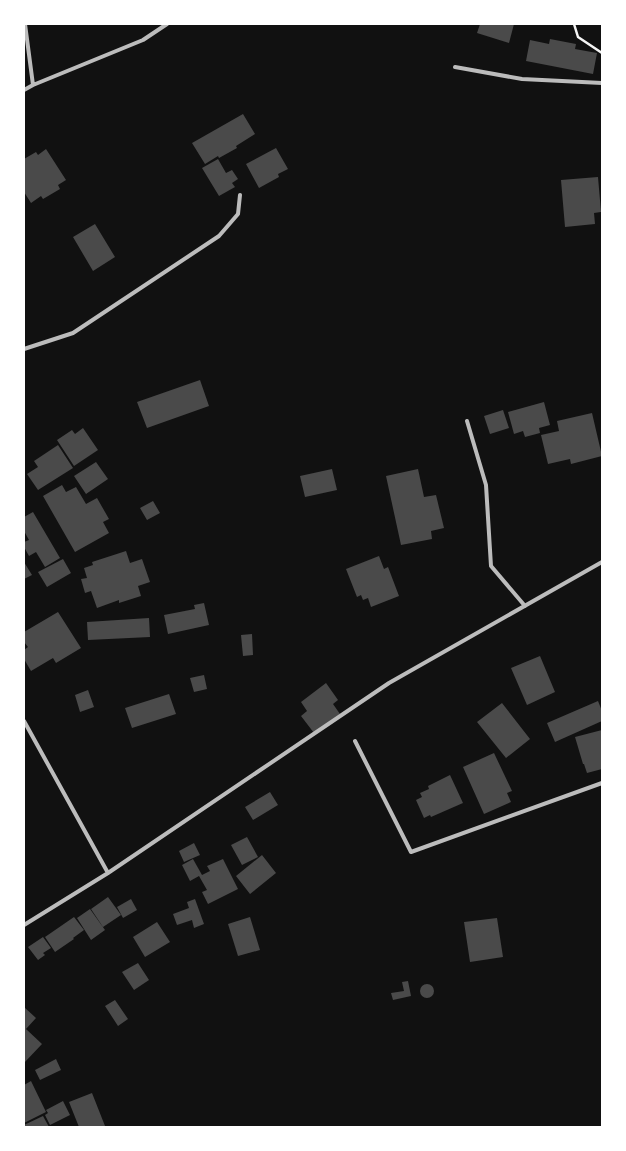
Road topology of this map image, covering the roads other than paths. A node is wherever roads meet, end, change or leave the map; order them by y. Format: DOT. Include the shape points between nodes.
graph roads {
  1 [pos="24,24"];
  2 [pos="167,24"];
  3 [pos="455,67"];
  4 [pos="602,83"];
  5 [pos="34,85"];
  6 [pos="24,90"];
  7 [pos="240,195"];
  8 [pos="24,349"];
  9 [pos="467,421"];
  10 [pos="602,562"];
  11 [pos="525,606"];
  12 [pos="24,721"];
  13 [pos="355,741"];
  14 [pos="602,783"];
  15 [pos="108,873"];
  16 [pos="24,925"];
  1 -- 5 [label="street"];
  2 -- 5 [label="street" via="143,40"];
  3 -- 4 [label="street" via="522,79"];
  5 -- 6 [label="street"];
  7 -- 8 [label="street" via="238,214 219,236 73,333"];
  9 -- 11 [label="street" via="486,485 491,566"];
  10 -- 11 [label="street"];
  11 -- 15 [label="street" via="389,683"];
  12 -- 15 [label="street"];
  13 -- 14 [label="street" via="411,852"];
  15 -- 16 [label="street"];
}
